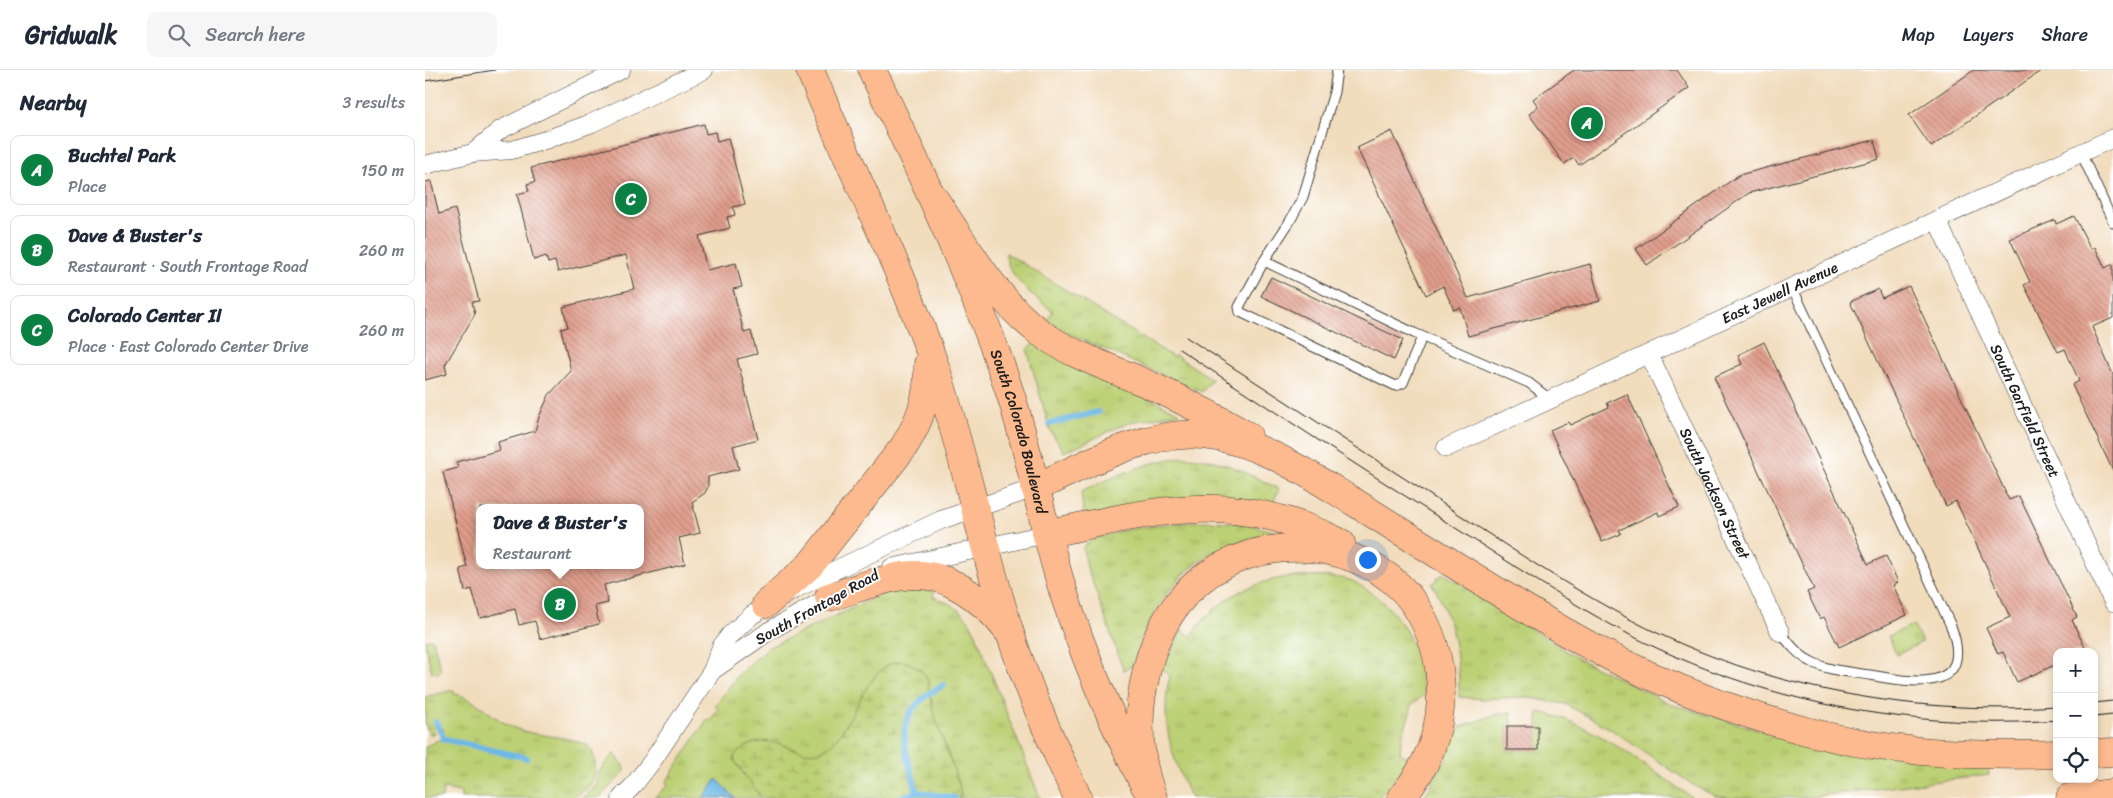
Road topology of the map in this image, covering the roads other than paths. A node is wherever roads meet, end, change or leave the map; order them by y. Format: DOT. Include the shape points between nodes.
graph roads {
  1 [pos="621,70"];
  2 [pos="704,70"];
  3 [pos="810,70"];
  4 [pos="872,70"];
  5 [pos="1337,70"];
  6 [pos="2113,138"];
  7 [pos="473,153"];
  8 [pos="2081,153"];
  9 [pos="425,165"];
  10 [pos="931,194"];
  11 [pos="1937,220"];
  12 [pos="2113,222"];
  13 [pos="1264,261"];
  14 [pos="1792,287"];
  15 [pos="1422,336"];
  16 [pos="927,343"];
  17 [pos="1649,354"];
  18 [pos="1551,400"];
  19 [pos="1446,448"];
  20 [pos="1303,473"];
  21 [pos="1035,488"];
  22 [pos="975,510"];
  23 [pos="1046,534"];
  24 [pos="985,547"];
  25 [pos="1400,587"];
  26 [pos="829,597"];
  27 [pos="2113,602"];
  28 [pos="766,604"];
  29 [pos="1780,632"];
  30 [pos="1010,635"];
  31 [pos="712,671"];
  32 [pos="2113,752"];
  33 [pos="2098,753"];
  34 [pos="2053,754"];
  35 [pos="2113,793"];
  36 [pos="621,798"];
  37 [pos="1078,798"];
  38 [pos="1152,798"];
  39 [pos="1401,798"];
  40 [pos="2070,798"];
  1 -- 7 [label="street" via="500,130"];
  2 -- 7 [label="street" via="569,132 512,150"];
  3 -- 16 [label="main road" via="881,228"];
  4 -- 10 [label="main road, South Colorado Boulevard"];
  5 -- 13 [label="lane" via="1334,92 1303,197"];
  6 -- 8 [label="street, East Jewell Avenue"];
  7 -- 9 [label="street"];
  8 -- 11 [label="street, East Jewell Avenue"];
  8 -- 12 [label="lane"];
  10 -- 20 [label="main road" via="998,290 1037,330 1075,352 1218,419"];
  10 -- 21 [label="main road, South Colorado Boulevard" via="989,335 1011,398"];
  11 -- 14 [label="street, East Jewell Avenue"];
  11 -- 27 [label="street, South Garfield Street"];
  13 -- 15 [label="lane"];
  13 -- 15 [label="lane" via="1239,307 1240,312 1396,386 1403,383"];
  14 -- 17 [label="street, East Jewell Avenue"];
  14 -- 29 [label="lane" via="1951,626 1957,642 1957,658 1946,675 1934,681 1900,680 1831,669 1810,661 1796,651"];
  15 -- 18 [label="lane" via="1529,384"];
  16 -- 22 [label="main road"];
  16 -- 28 [label="main road" via="927,389 911,435 810,565"];
  17 -- 18 [label="street, East Jewell Avenue"];
  17 -- 29 [label="street, South Jackson Street"];
  18 -- 19 [label="street, East Jewell Avenue"];
  20 -- 21 [label="main road" via="1242,443 1201,435 1180,435 1123,450"];
  20 -- 34 [label="main road" via="1561,630 1616,660 1709,699 1776,721 1860,742 1940,752 2012,756"];
  21 -- 22 [label="street, South Frontage Road"];
  21 -- 23 [label="main road, South Colorado Boulevard"];
  22 -- 24 [label="main road"];
  22 -- 28 [label="street, South Frontage Road" via="941,520"];
  23 -- 24 [label="street, South Frontage Road"];
  23 -- 25 [label="main road" via="1169,510 1247,511 1275,516 1328,536 1379,566"];
  23 -- 38 [label="main road, South Colorado Boulevard" via="1089,663 1118,732"];
  24 -- 26 [label="street, South Frontage Road" via="893,567"];
  24 -- 30 [label="main road"];
  25 -- 38 [label="main road" via="1352,559 1333,552 1295,547 1253,553 1215,570 1198,582 1182,598 1163,626 1145,674 1140,735 1144,770"];
  25 -- 39 [label="main road" via="1428,630 1437,658 1441,689 1439,724 1433,746 1418,777"];
  26 -- 30 [label="main road" via="904,576 935,577 950,582 973,597"];
  26 -- 31 [label="street, South Frontage Road" via="769,631"];
  28 -- 31 [label="street, South Frontage Road" via="730,635 721,647"];
  30 -- 37 [label="main road" via="1037,707"];
  31 -- 36 [label="street, South Frontage Road" via="644,773"];
  32 -- 33 [label="main road"];
  35 -- 40 [label="main road"];
}
